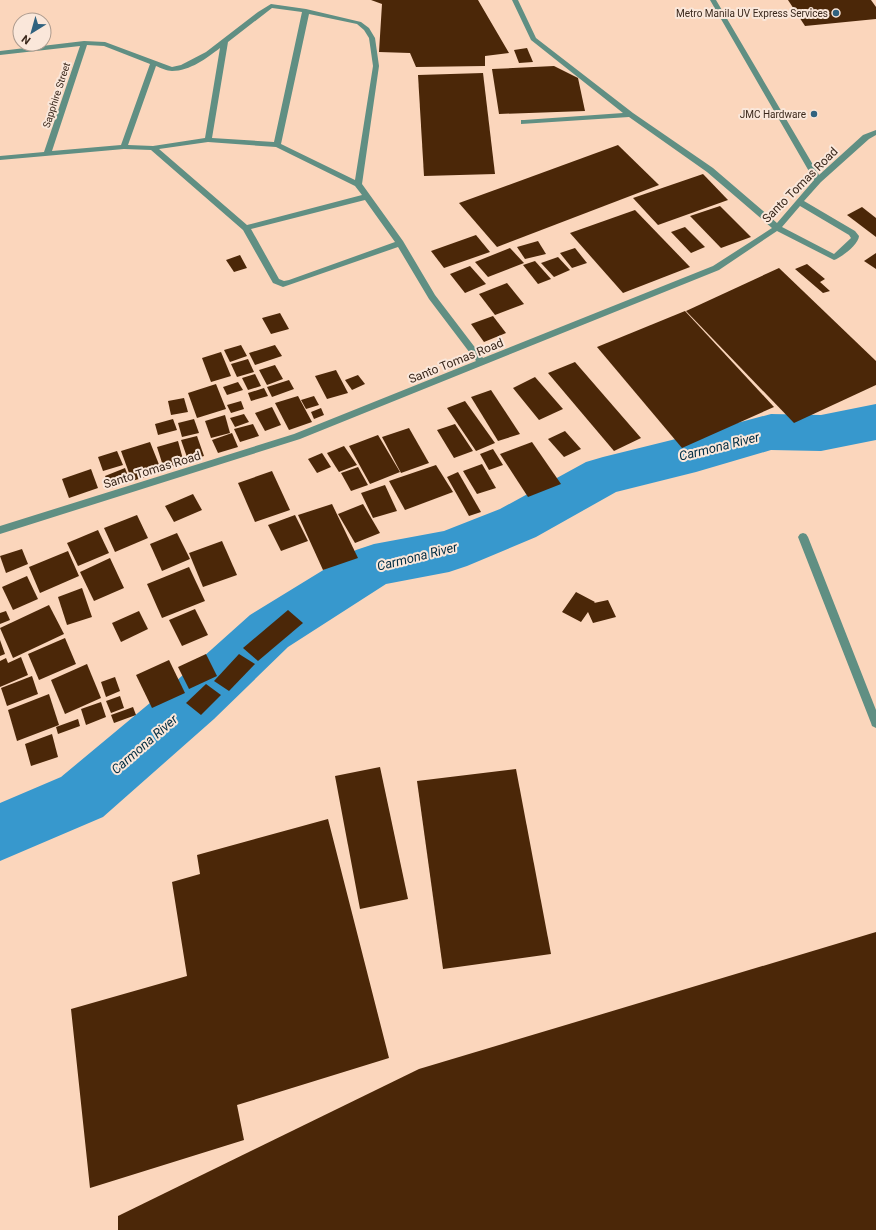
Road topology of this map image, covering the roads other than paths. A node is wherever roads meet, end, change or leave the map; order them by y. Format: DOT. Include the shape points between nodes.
graph roads {
  1 [pos="515,0"];
  2 [pos="713,0"];
  3 [pos="306,11"];
  4 [pos="225,41"];
  5 [pos="84,43"];
  6 [pos="0,54"];
  7 [pos="154,63"];
  8 [pos="630,115"];
  9 [pos="524,122"];
  10 [pos="876,132"];
  11 [pos="208,140"];
  12 [pos="278,145"];
  13 [pos="124,147"];
  14 [pos="152,148"];
  15 [pos="48,152"];
  16 [pos="0,158"];
  17 [pos="818,180"];
  18 [pos="358,184"];
  19 [pos="366,197"];
  20 [pos="799,202"];
  21 [pos="246,228"];
  22 [pos="777,228"];
  23 [pos="400,243"];
  24 [pos="482,363"];
  25 [pos="0,530"];
  26 [pos="803,537"];
  27 [pos="876,723"];
  1 -- 8 [label="street" via="534,39"];
  2 -- 17 [label="street"];
  3 -- 4 [label="street" via="270,6"];
  3 -- 12 [label="street"];
  3 -- 18 [label="street" via="358,23 367,29 372,38 376,66"];
  4 -- 7 [label="street" via="180,69 171,69"];
  4 -- 11 [label="street"];
  5 -- 6 [label="street"];
  5 -- 7 [label="street" via="105,44"];
  5 -- 15 [label="street, Sapphire Street"];
  7 -- 13 [label="street"];
  8 -- 9 [label="street"];
  8 -- 22 [label="street" via="710,170"];
  10 -- 17 [label="street, Santo Tomas Road" via="866,137"];
  11 -- 12 [label="street"];
  11 -- 14 [label="street"];
  12 -- 18 [label="street"];
  13 -- 14 [label="street"];
  13 -- 15 [label="street"];
  14 -- 21 [label="street"];
  15 -- 16 [label="street"];
  17 -- 20 [label="street, Santo Tomas Road"];
  18 -- 19 [label="street"];
  19 -- 21 [label="street"];
  19 -- 23 [label="street"];
  20 -- 22 [label="street, Santo Tomas Road"];
  20 -- 22 [label="street" via="852,233 855,239 834,256"];
  21 -- 23 [label="street" via="276,281 283,284"];
  22 -- 24 [label="street, Santo Tomas Road" via="716,268"];
  23 -- 24 [label="street" via="432,297"];
  24 -- 25 [label="street, Santo Tomas Road" via="297,437"];
  26 -- 27 [label="street"];
}
